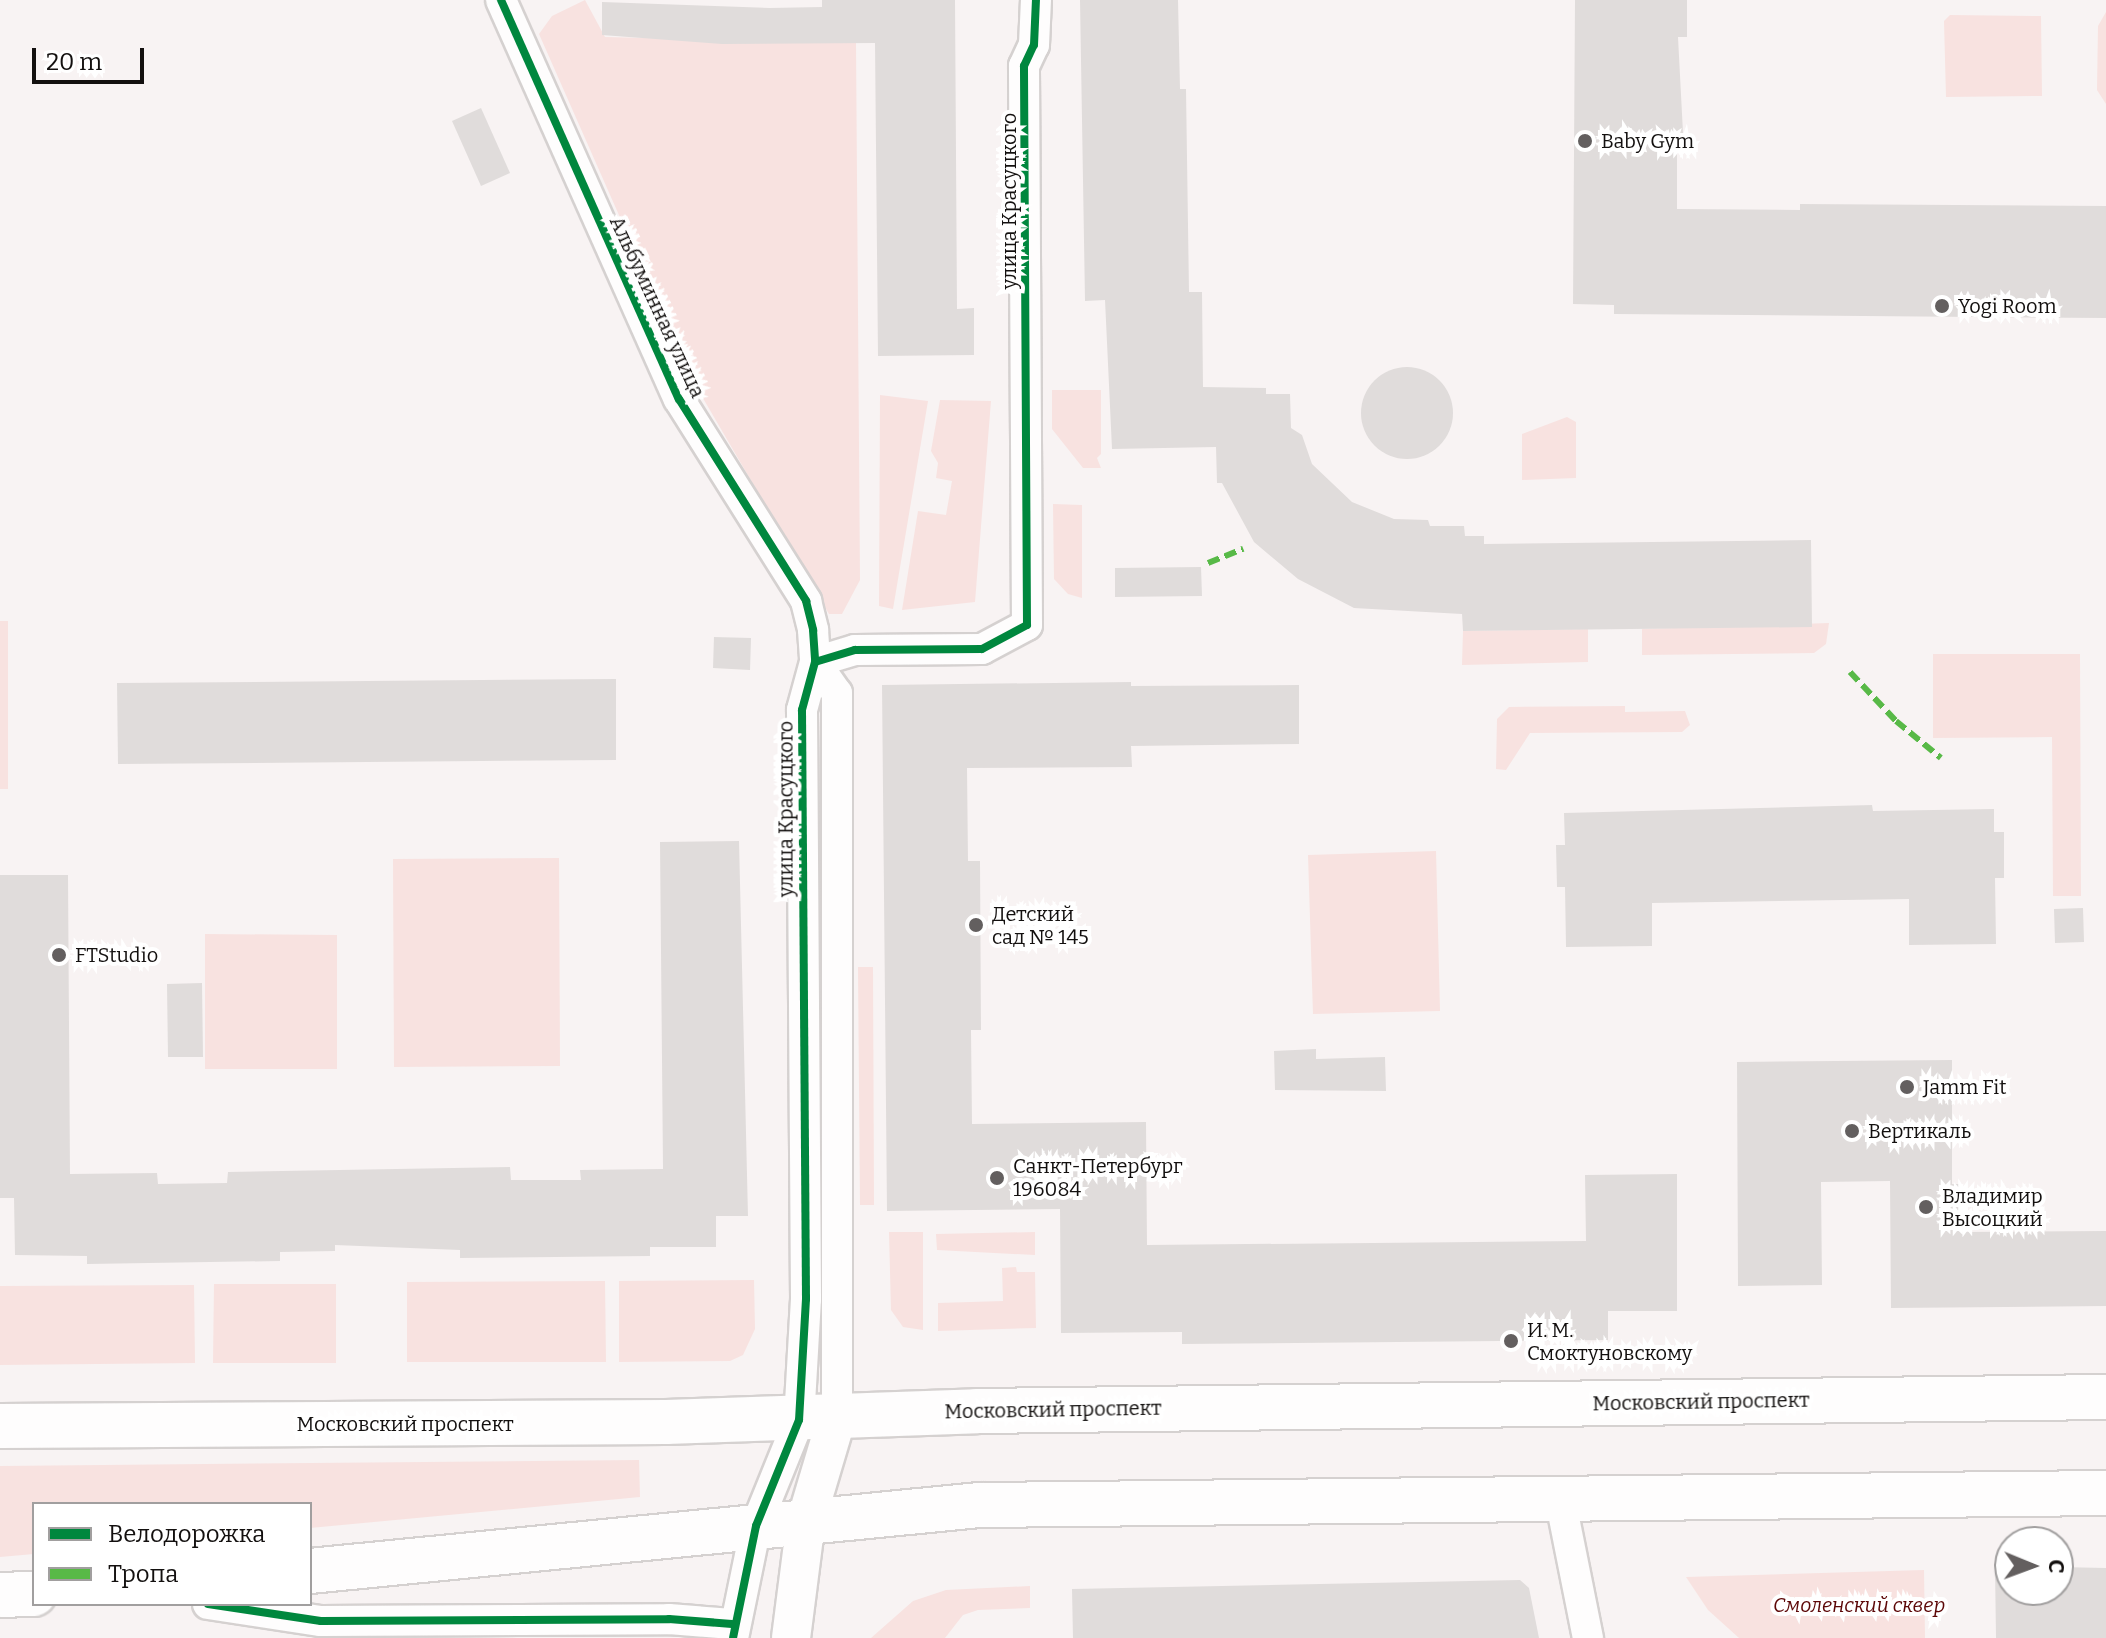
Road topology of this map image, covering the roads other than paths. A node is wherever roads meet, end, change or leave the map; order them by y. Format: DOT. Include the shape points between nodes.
graph roads {
  1 [pos="501,0"];
  2 [pos="1036,0"];
  3 [pos="815,662"];
  4 [pos="2106,1397"];
  5 [pos="818,1419"];
  6 [pos="0,1426"];
  7 [pos="2106,1493"];
  8 [pos="1560,1498"];
  9 [pos="806,1521"];
  10 [pos="756,1526"];
  11 [pos="312,1571"];
  12 [pos="32,1594"];
  13 [pos="0,1595"];
  14 [pos="221,1606"];
  15 [pos="733,1631"];
  16 [pos="791,1638"];
  17 [pos="1588,1638"];
  1 -- 3 [label="street, Альбуминная улица" via="679,399 806,601"];
  2 -- 3 [label="street, улица Красуцкого" via="1034,45 1024,66 1027,625 982,649 855,650"];
  3 -- 5 [label="street, улица Красуцкого" via="802,710 806,1299"];
  4 -- 5 [label="main road, Московский проспект" via="977,1411"];
  5 -- 6 [label="main road, Московский проспект"];
  5 -- 9 [label="street"];
  5 -- 10 [label="street, улица Красуцкого"];
  7 -- 8 [label="main road"];
  8 -- 9 [label="main road" via="980,1505"];
  8 -- 17 [label="street"];
  9 -- 10 [label="main road"];
  9 -- 16 [label="street"];
  10 -- 11 [label="main road"];
  10 -- 15 [label="street, улица Красуцкого"];
  12 -- 13 [label="main road"];
  14 -- 15 [label="street" via="321,1621 669,1619"];
}
